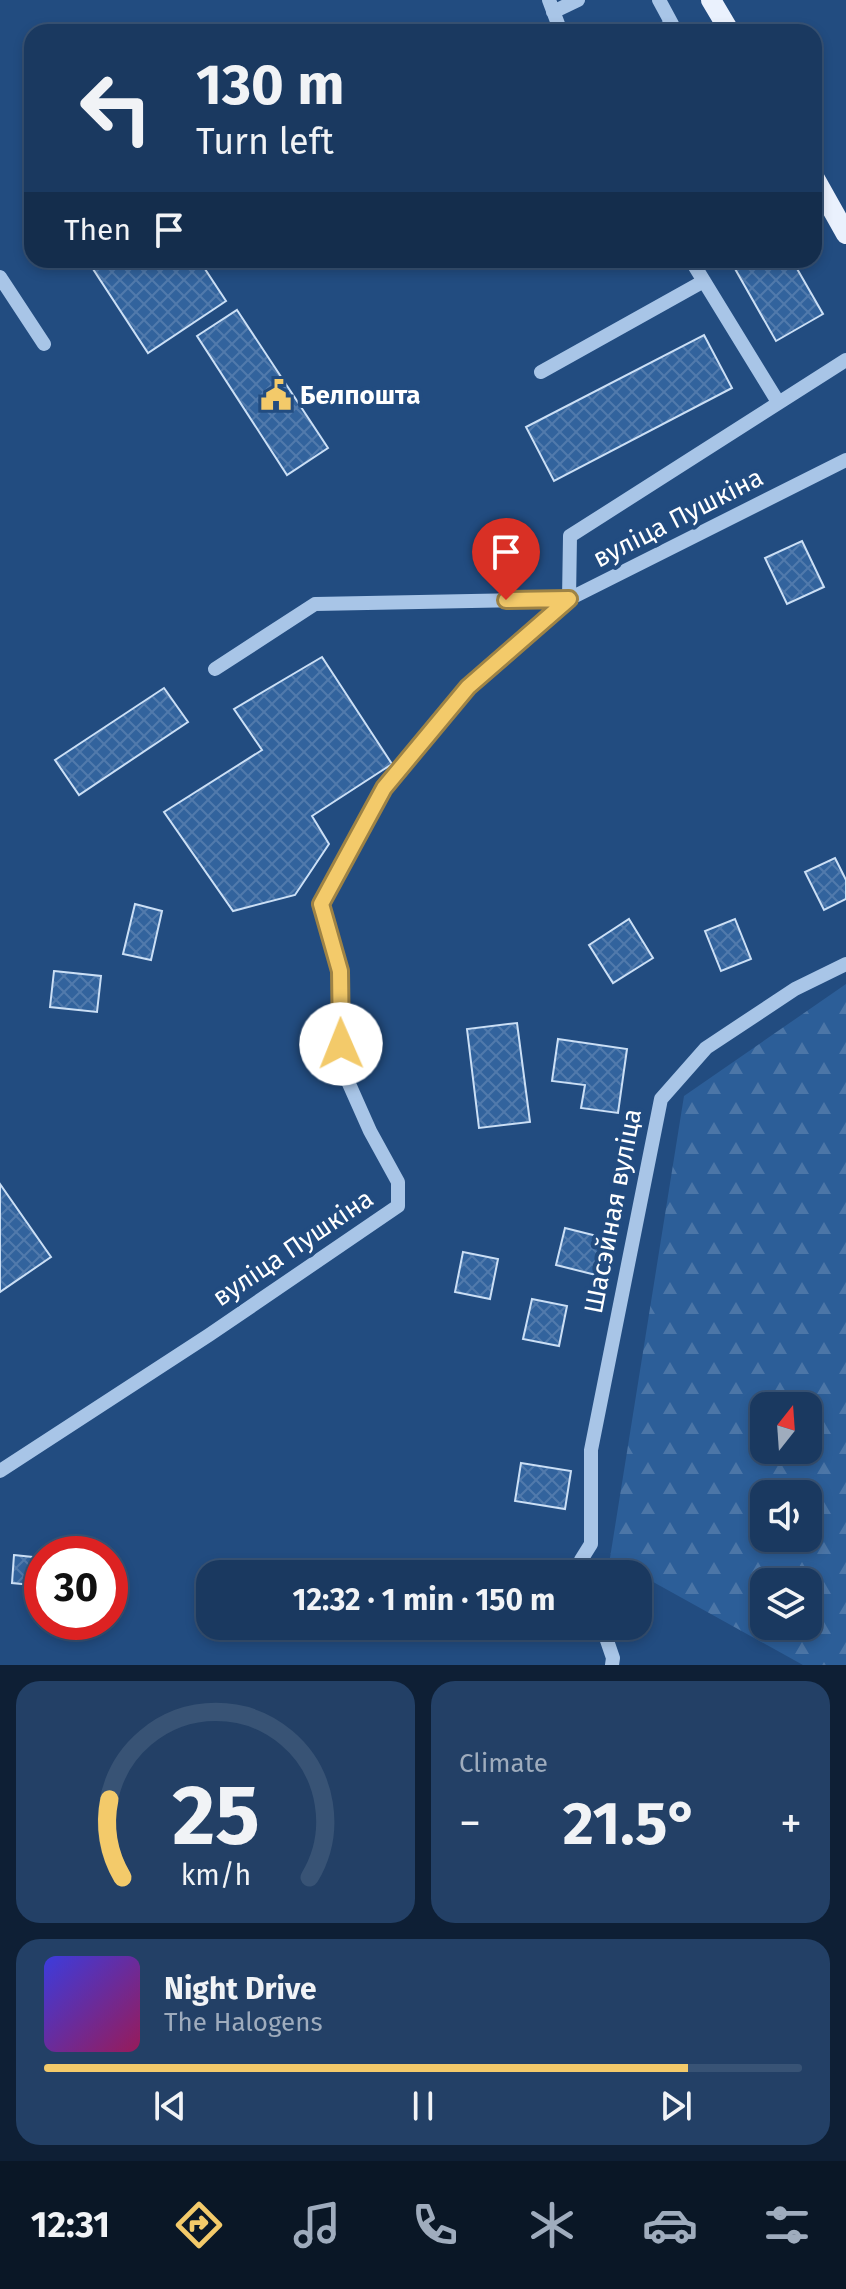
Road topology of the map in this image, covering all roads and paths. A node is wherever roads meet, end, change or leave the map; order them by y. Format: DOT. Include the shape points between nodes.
graph roads {
  1 [pos="578,0"];
  2 [pos="659,0"];
  3 [pos="711,0"];
  4 [pos="551,6"];
  5 [pos="672,24"];
  6 [pos="725,24"];
  7 [pos="822,189"];
  8 [pos="843,222"];
  9 [pos="696,268"];
  10 [pos="0,277"];
  11 [pos="704,281"];
  12 [pos="44,344"];
  13 [pos="846,360"];
  14 [pos="541,372"];
  15 [pos="778,402"];
  16 [pos="846,460"];
  17 [pos="569,599"];
  18 [pos="215,669"];
  19 [pos="846,964"];
  20 [pos="0,1471"];
  21 [pos="585,1560"];
  22 [pos="607,1640"];
  23 [pos="612,1665"];
  1 -- 4 [label="street"];
  2 -- 5 [label="street"];
  3 -- 6 [label="main road"];
  7 -- 8 [label="main road"];
  9 -- 11 [label="street"];
  10 -- 12 [label="street"];
  11 -- 14 [label="street"];
  11 -- 15 [label="street"];
  13 -- 15 [label="street"];
  15 -- 17 [label="street" via="570,536"];
  16 -- 17 [label="street, вуліца Пушкіна"];
  17 -- 18 [label="street" via="315,604"];
  17 -- 20 [label="street, вуліца Пушкіна" via="468,687 384,788 321,904 340,971 342,1068 398,1182 398,1206"];
  19 -- 21 [label="street, Шасэйная вуліца" via="795,989 706,1048 661,1099 591,1450 591,1544"];
  22 -- 23 [label="street"];
}
